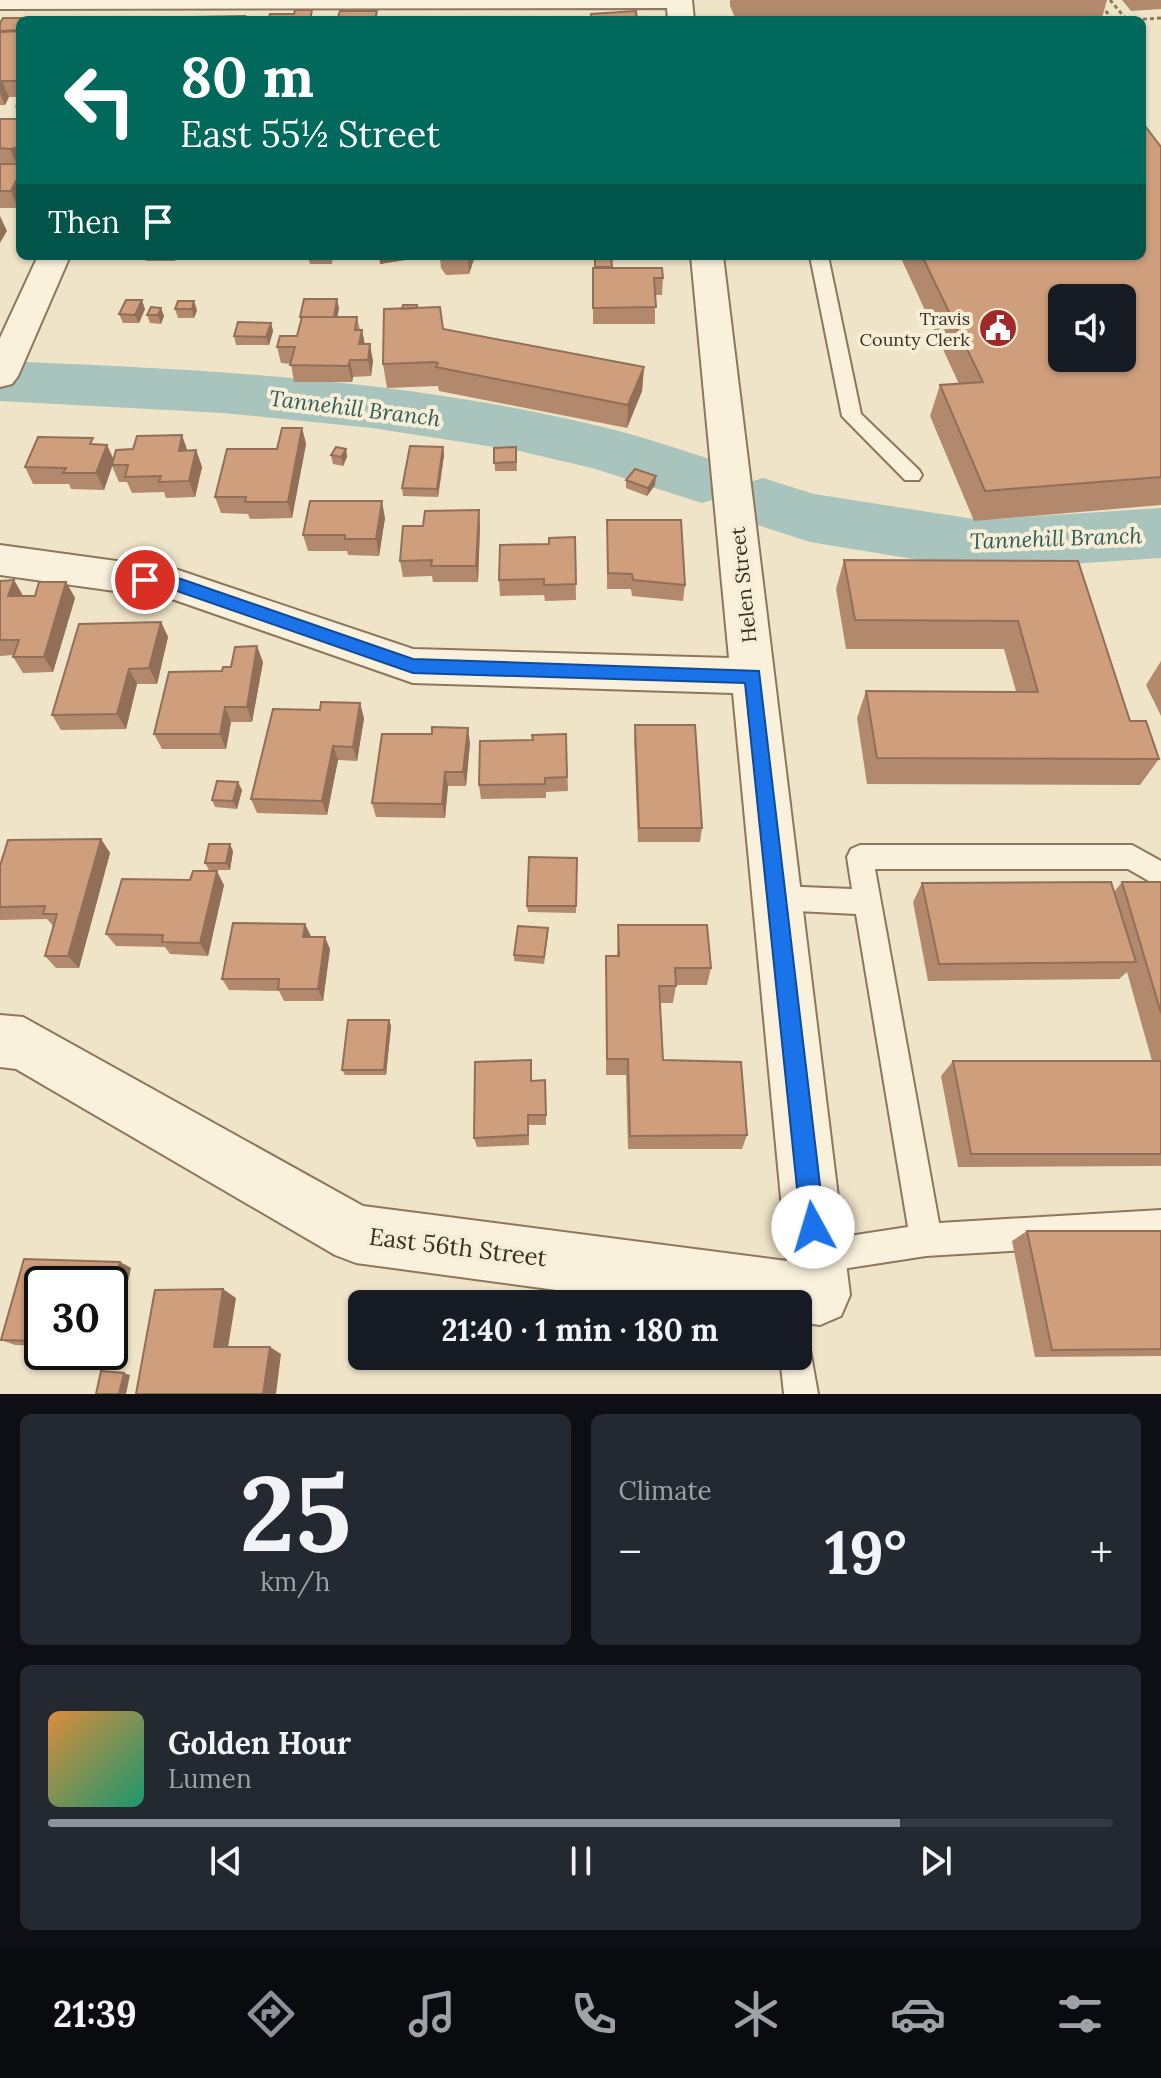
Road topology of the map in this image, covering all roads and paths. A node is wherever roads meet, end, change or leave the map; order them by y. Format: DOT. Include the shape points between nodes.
graph roads {
  1 [pos="168,0"];
  2 [pos="679,0"];
  3 [pos="1097,0"];
  4 [pos="1110,0"];
  5 [pos="0,1"];
  6 [pos="1110,16"];
  7 [pos="1124,16"];
  8 [pos="51,260"];
  9 [pos="707,260"];
  10 [pos="820,260"];
  11 [pos="16,303"];
  12 [pos="4,368"];
  13 [pos="912,475"];
  14 [pos="0,560"];
  15 [pos="753,676"];
  16 [pos="1161,876"];
  17 [pos="777,898"];
  18 [pos="867,902"];
  19 [pos="0,1041"];
  20 [pos="1161,1226"];
  21 [pos="926,1240"];
  22 [pos="805,1287"];
  23 [pos="798,1370"];
  24 [pos="801,1394"];
  1 -- 2 [label="street"];
  1 -- 5 [label="street"];
  3 -- 6 [label="path"];
  4 -- 7 [label="path"];
  8 -- 11 [label="street"];
  9 -- 15 [label="street, Helen Street"];
  10 -- 13 [label="lane" via="852,416"];
  11 -- 12 [label="street"];
  14 -- 15 [label="street" via="175,584 413,666"];
  15 -- 17 [label="street, Helen Street"];
  16 -- 18 [label="lane" via="1132,857 860,857"];
  17 -- 18 [label="lane"];
  17 -- 22 [label="street, Helen Street"];
  18 -- 21 [label="lane"];
  19 -- 22 [label="street, East 56th Street" via="23,1043 356,1234"];
  20 -- 21 [label="lane"];
  21 -- 22 [label="lane"];
  23 -- 24 [label="lane"];
}
